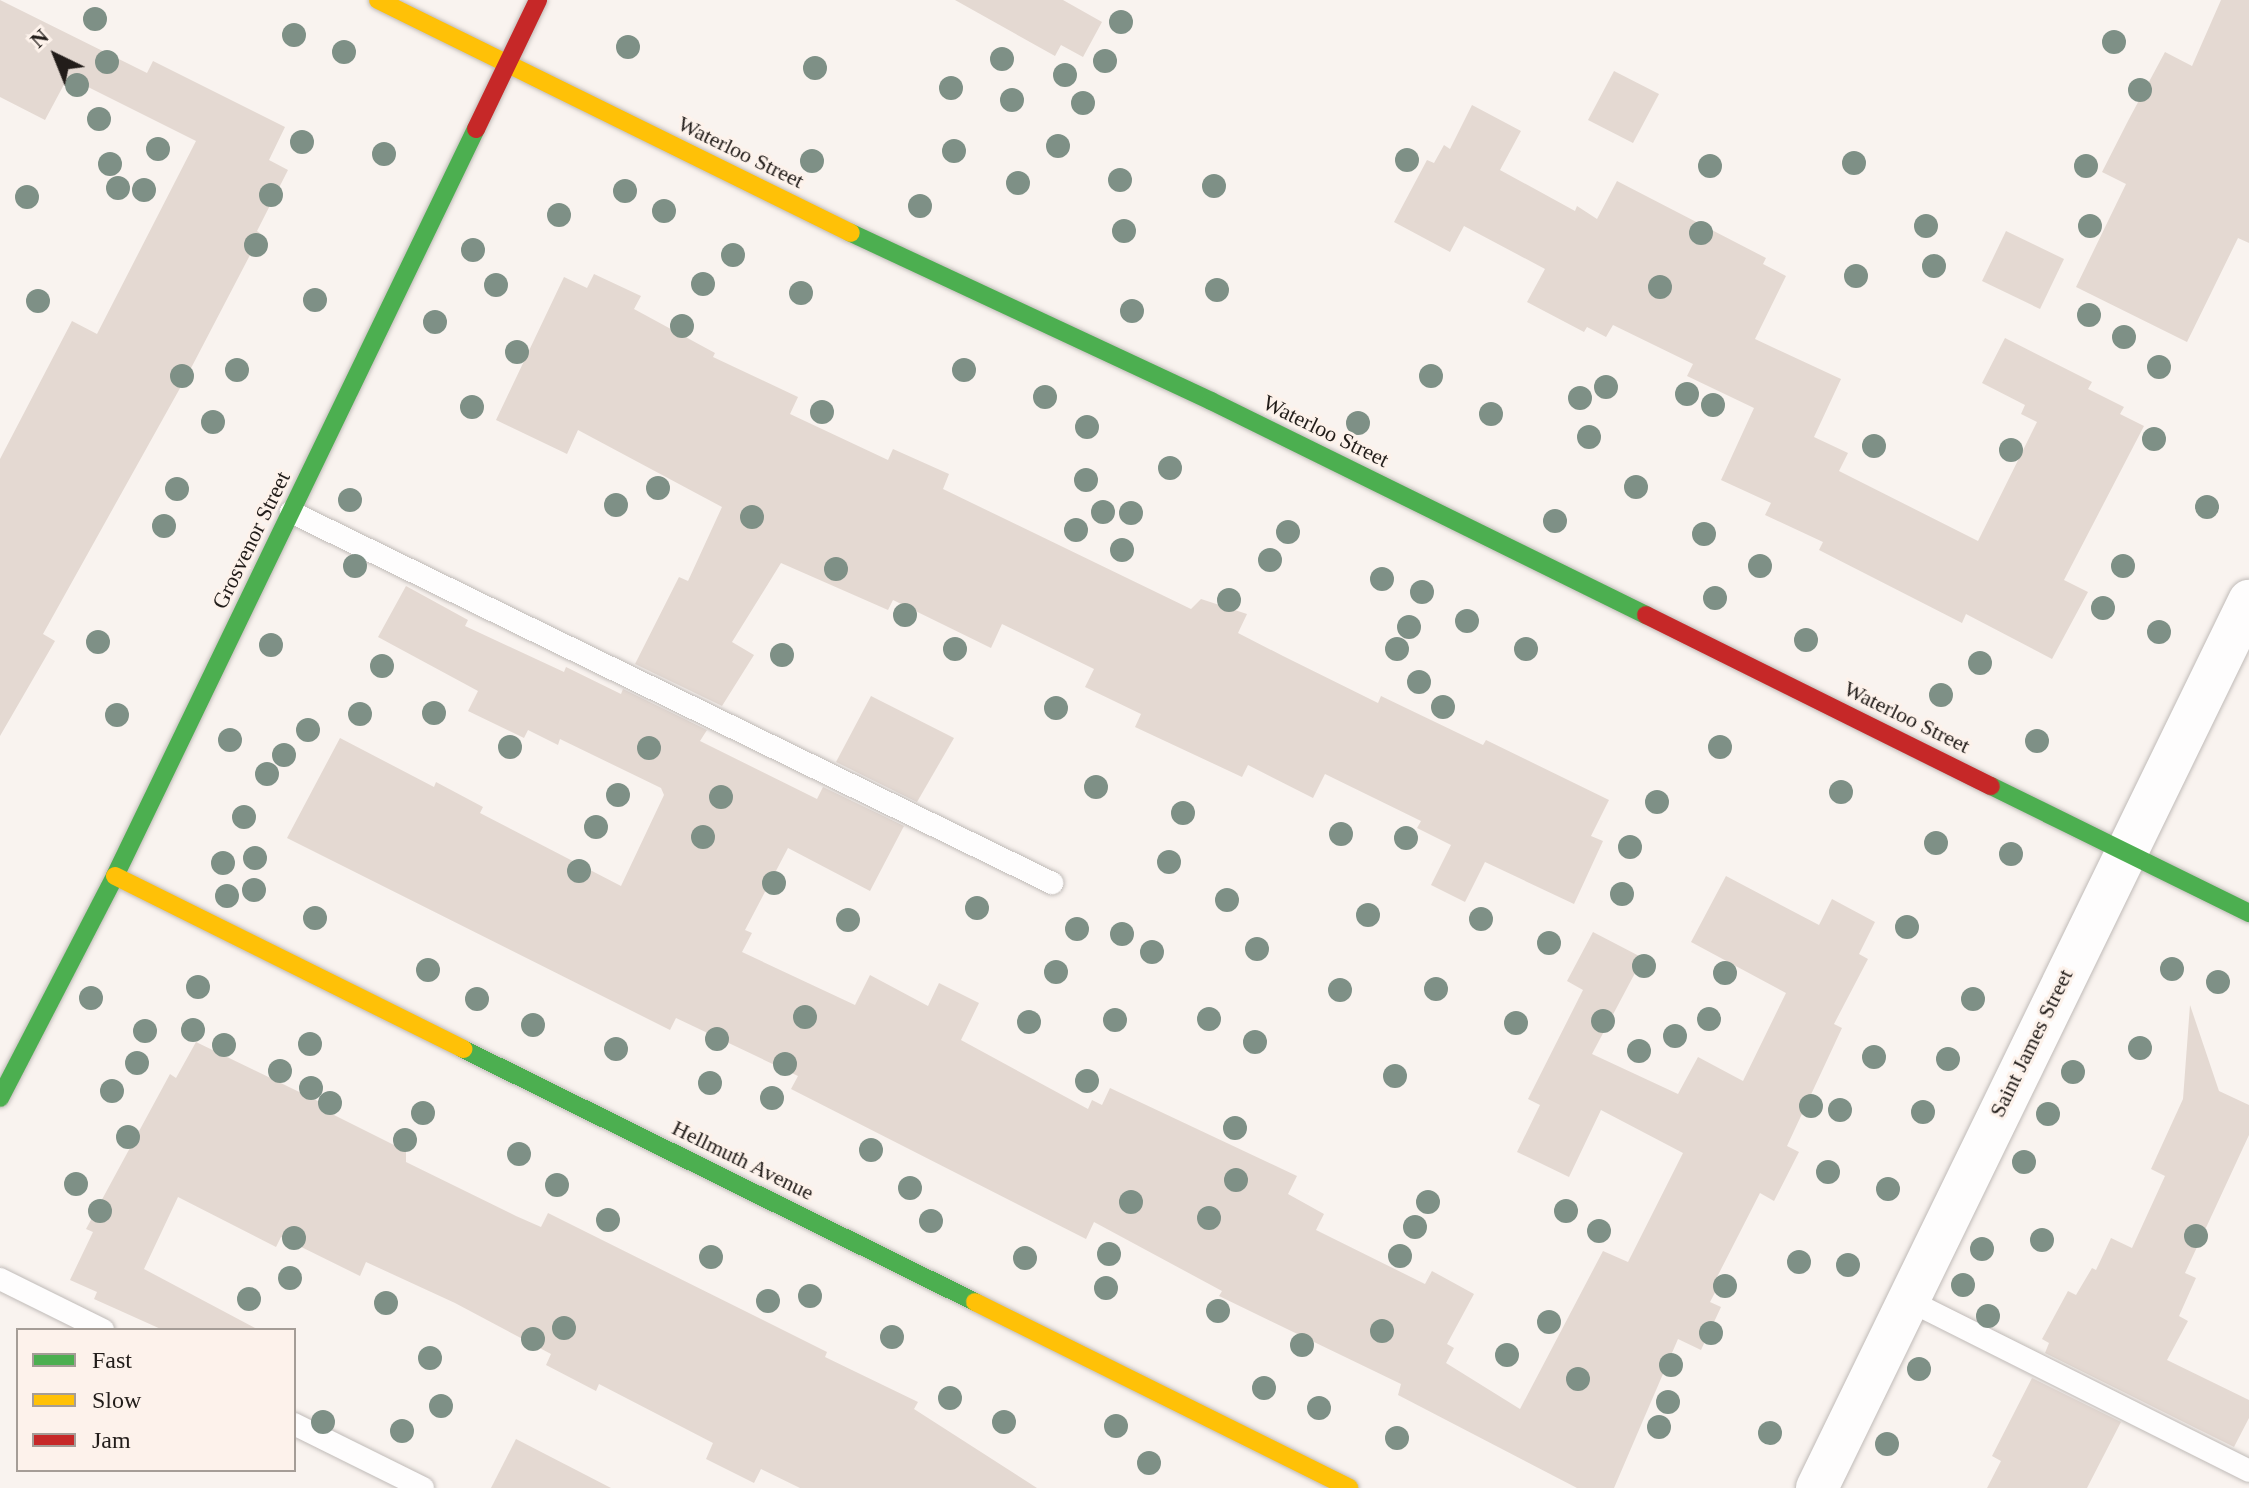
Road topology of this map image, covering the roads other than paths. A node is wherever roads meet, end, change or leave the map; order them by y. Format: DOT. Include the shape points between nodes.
graph roads {
  1 [pos="378,0"];
  2 [pos="538,0"];
  3 [pos="507,64"];
  4 [pos="291,512"];
  5 [pos="2249,601"];
  6 [pos="2124,851"];
  7 [pos="115,876"];
  8 [pos="1052,883"];
  9 [pos="2249,913"];
  10 [pos="0,1098"];
  11 [pos="0,1279"];
  12 [pos="1908,1300"];
  13 [pos="99,1328"];
  14 [pos="296,1425"];
  15 [pos="2249,1471"];
  16 [pos="1308,1479"];
  17 [pos="423,1488"];
  18 [pos="1349,1488"];
  19 [pos="1817,1488"];
  1 -- 3 [label="street, Waterloo Street"];
  2 -- 3 [label="street, Grosvenor Street"];
  3 -- 4 [label="street, Grosvenor Street"];
  3 -- 6 [label="street, Waterloo Street" via="1018,315 1211,401"];
  4 -- 7 [label="street, Grosvenor Street"];
  4 -- 8 [label="lane"];
  5 -- 6 [label="street, Saint James Street"];
  6 -- 9 [label="street, Waterloo Street"];
  6 -- 12 [label="street, Saint James Street"];
  7 -- 10 [label="street, Grosvenor Street"];
  7 -- 16 [label="street, Hellmuth Avenue"];
  11 -- 13 [label="lane"];
  12 -- 15 [label="lane"];
  12 -- 19 [label="street, Saint James Street"];
  14 -- 17 [label="lane"];
  16 -- 18 [label="street, Hellmuth Avenue"];
}
